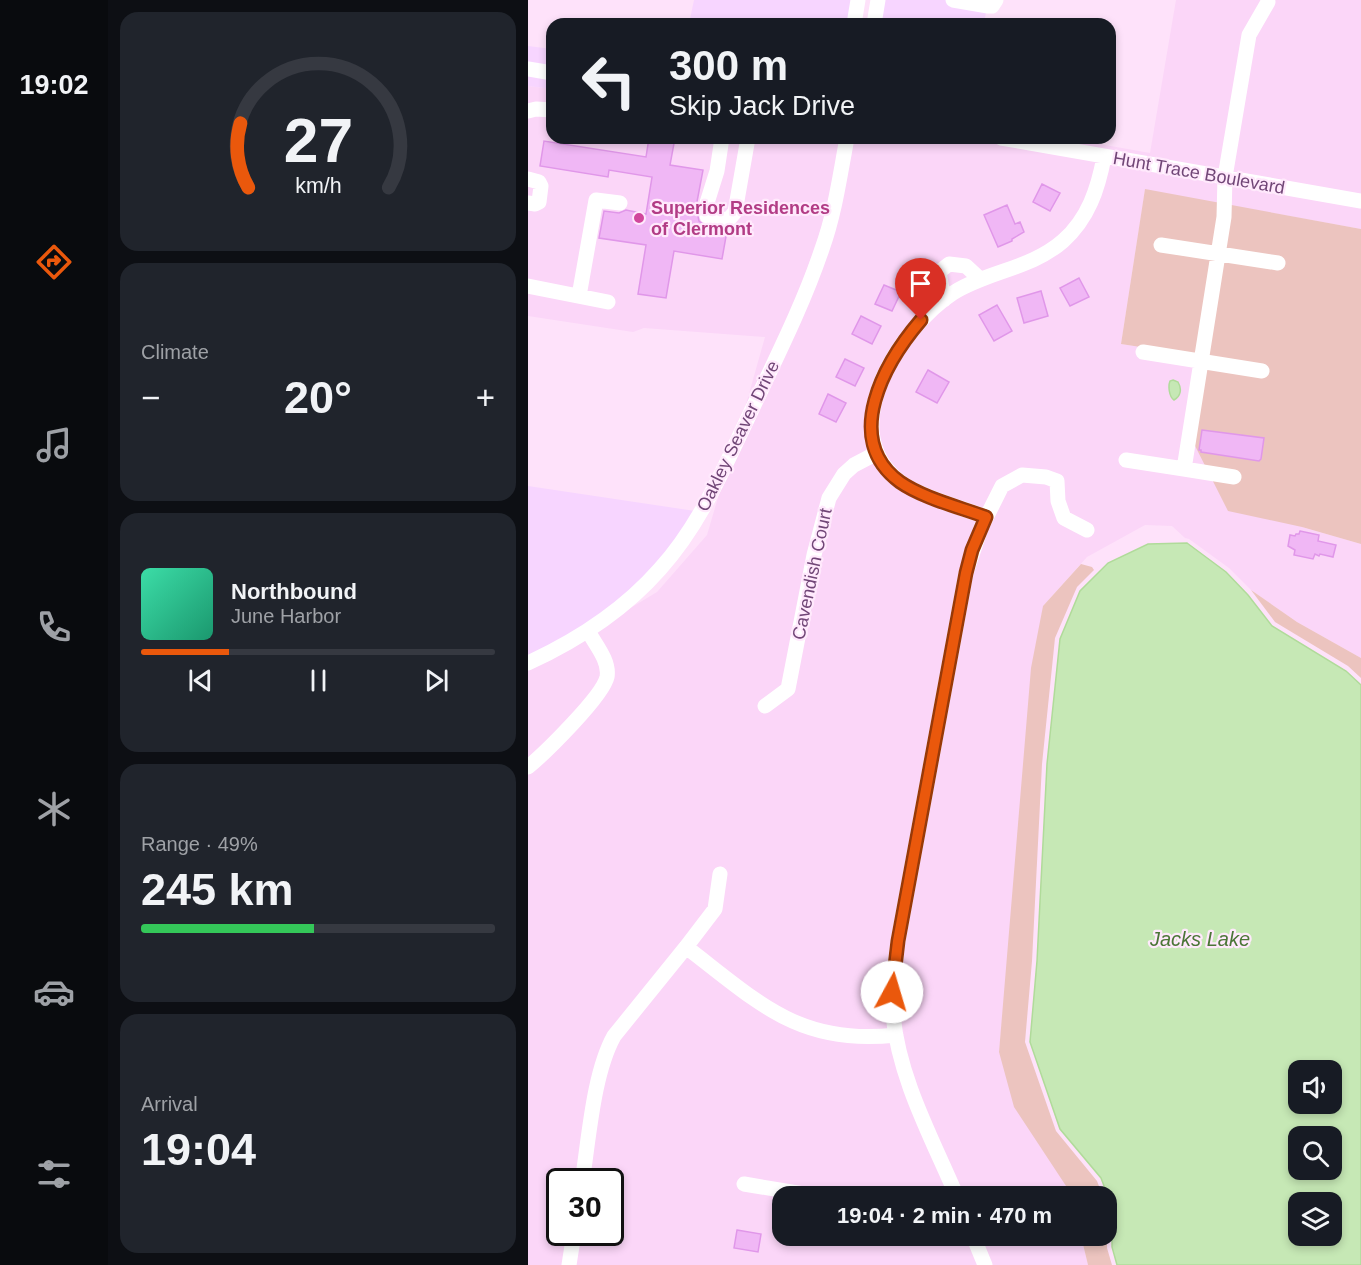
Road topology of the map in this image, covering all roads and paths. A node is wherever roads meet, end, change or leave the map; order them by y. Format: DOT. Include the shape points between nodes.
graph roads {
  1 [pos="858,0"];
  2 [pos="878,0"];
  3 [pos="952,0"];
  4 [pos="996,0"];
  5 [pos="1268,2"];
  6 [pos="855,18"];
  7 [pos="875,18"];
  8 [pos="528,69"];
  9 [pos="546,72"];
  10 [pos="546,110"];
  11 [pos="528,111"];
  12 [pos="721,144"];
  13 [pos="747,144"];
  14 [pos="846,144"];
  15 [pos="1034,144"];
  16 [pos="1104,157"];
  17 [pos="1225,177"];
  18 [pos="528,179"];
  19 [pos="1361,201"];
  20 [pos="528,203"];
  21 [pos="620,203"];
  22 [pos="1161,245"];
  23 [pos="1218,255"];
  24 [pos="1278,263"];
  25 [pos="980,279"];
  26 [pos="528,286"];
  27 [pos="579,296"];
  28 [pos="944,300"];
  29 [pos="608,302"];
  30 [pos="1143,352"];
  31 [pos="1201,361"];
  32 [pos="1262,371"];
  33 [pos="877,453"];
  34 [pos="1126,460"];
  35 [pos="1184,469"];
  36 [pos="1234,477"];
  37 [pos="986,517"];
  38 [pos="1087,531"];
  39 [pos="588,631"];
  40 [pos="528,663"];
  41 [pos="765,706"];
  42 [pos="528,767"];
  43 [pos="720,874"];
  44 [pos="687,947"];
  45 [pos="896,1035"];
  46 [pos="584,1168"];
  47 [pos="744,1184"];
  48 [pos="952,1186"];
  49 [pos="772,1189"];
  50 [pos="572,1246"];
  51 [pos="977,1246"];
  52 [pos="569,1265"];
  53 [pos="985,1265"];
  1 -- 6 [label="street"];
  2 -- 7 [label="street"];
  3 -- 4 [label="street" via="988,6"];
  5 -- 17 [label="street" via="1249,36"];
  8 -- 9 [label="street"];
  10 -- 11 [label="street"];
  12 -- 13 [label="street" via="705,209 710,218 720,220 729,219 735,212"];
  14 -- 39 [label="street, Oakley Seaver Drive" via="822,249 802,301 716,485 692,528 662,568 614,613"];
  15 -- 16 [label="street, Hunt Trace Boulevard"];
  16 -- 17 [label="street, Hunt Trace Boulevard"];
  16 -- 25 [label="street" via="1095,195 1065,239 1040,258"];
  17 -- 19 [label="street, Hunt Trace Boulevard"];
  17 -- 23 [label="street"];
  18 -- 20 [label="street" via="541,186 539,202"];
  21 -- 27 [label="street" via="596,200"];
  22 -- 23 [label="street"];
  23 -- 24 [label="street"];
  23 -- 31 [label="street"];
  25 -- 28 [label="street"];
  25 -- 28 [label="street" via="966,266 949,264 939,272"];
  26 -- 27 [label="street"];
  27 -- 29 [label="street"];
  28 -- 33 [label="street" via="909,334 878,391 870,427"];
  30 -- 31 [label="street"];
  31 -- 32 [label="street"];
  31 -- 35 [label="street"];
  33 -- 37 [label="street" via="889,471 911,489"];
  33 -- 41 [label="street, Cavendish Court" via="844,474 829,498 788,689"];
  34 -- 35 [label="street"];
  35 -- 36 [label="street"];
  37 -- 38 [label="street" via="1002,486 1022,476 1046,477 1057,481 1064,518"];
  37 -- 45 [label="street" via="966,573 898,941 892,992"];
  39 -- 40 [label="street, Oakley Seaver Drive"];
  39 -- 42 [label="street" via="606,661 607,676 599,692"];
  43 -- 44 [label="street" via="715,909"];
  44 -- 45 [label="street" via="767,1009 802,1026 834,1035"];
  44 -- 46 [label="street" via="606,1051"];
  45 -- 48 [label="street" via="909,1083"];
  47 -- 49 [label="street"];
  50 -- 52 [label="street"];
  51 -- 53 [label="street"];
}
